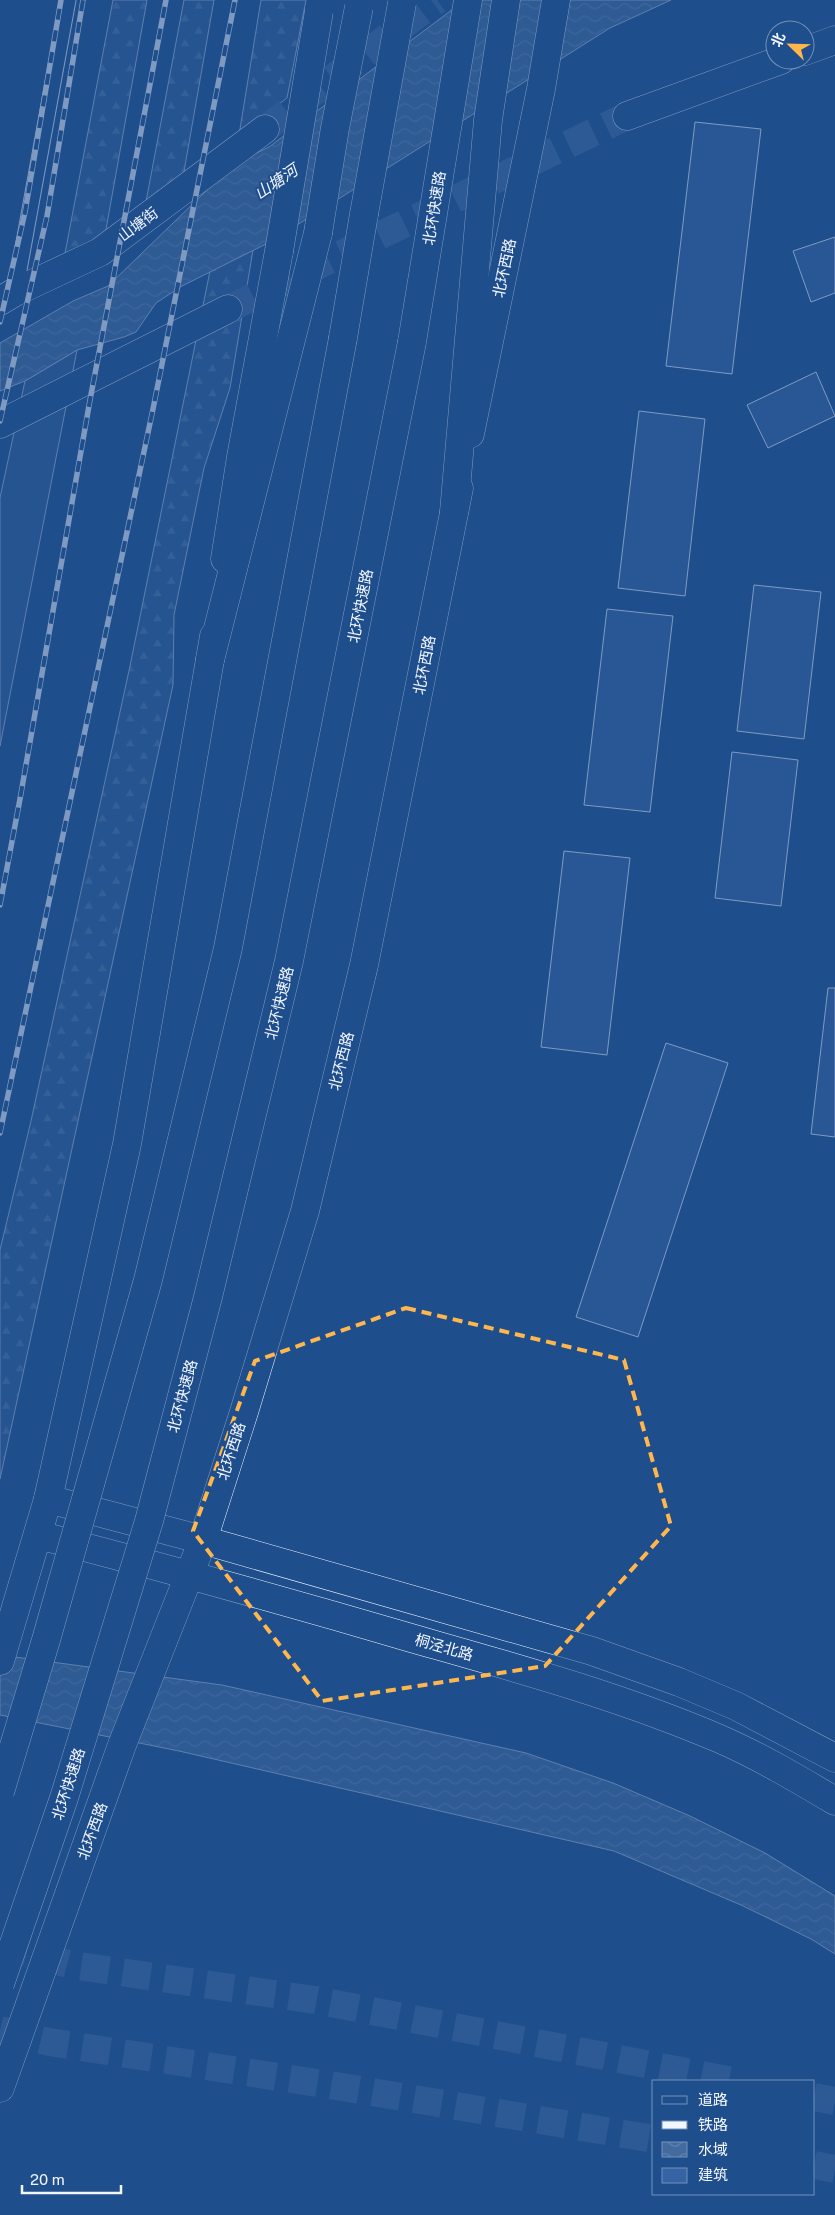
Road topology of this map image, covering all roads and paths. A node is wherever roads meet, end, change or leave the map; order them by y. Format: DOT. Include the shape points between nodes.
graph roads {
  1 [pos="68,0"];
  2 [pos="468,0"];
  3 [pos="506,0"];
  4 [pos="556,0"];
  5 [pos="403,1"];
  6 [pos="360,4"];
  7 [pos="320,6"];
  8 [pos="835,40"];
  9 [pos="815,47"];
  10 [pos="765,66"];
  11 [pos="627,116"];
  12 [pos="265,129"];
  13 [pos="8,296"];
  14 [pos="228,309"];
  15 [pos="0,424"];
  16 [pos="454,512"];
  17 [pos="210,660"];
  18 [pos="48,1499"];
  19 [pos="38,1535"];
  20 [pos="202,1540"];
  21 [pos="190,1574"];
  22 [pos="0,1661"];
  23 [pos="835,1758"];
  24 [pos="0,1792"];
  25 [pos="835,1801"];
  26 [pos="0,1984"];
  27 [pos="0,2088"];
  1 -- 13 [label="lane"];
  2 -- 26 [label="main road, 北环快速路, bridge" via="412,342 290,961 208,1297 149,1521 64,1798"];
  3 -- 16 [label="main road" via="488,120"];
  4 -- 16 [label="main road, 北环西路" via="541,89"];
  5 -- 24 [label="main road, bridge" via="228,948 148,1280"];
  6 -- 17 [label="main road, bridge" via="318,232"];
  7 -- 17 [label="main road, bridge" via="240,457"];
  8 -- 9 [label="main road"];
  10 -- 11 [label="main road"];
  12 -- 13 [label="main road, 山塘街" via="100,252"];
  14 -- 15 [label="main road"];
  16 -- 20 [label="main road, 北环西路" via="364,965 310,1192"];
  17 -- 18 [label="main road" via="127,1144"];
  18 -- 19 [label="main road"];
  18 -- 20 [label="main road"];
  19 -- 21 [label="main road, 桐泾北路"];
  19 -- 22 [label="main road"];
  20 -- 21 [label="main road, 北环西路"];
  20 -- 23 [label="main road" via="592,1651 736,1706"];
  21 -- 25 [label="main road, 桐泾北路" via="627,1703 721,1739"];
  21 -- 27 [label="main road, 北环西路" via="122,1745"];
}
